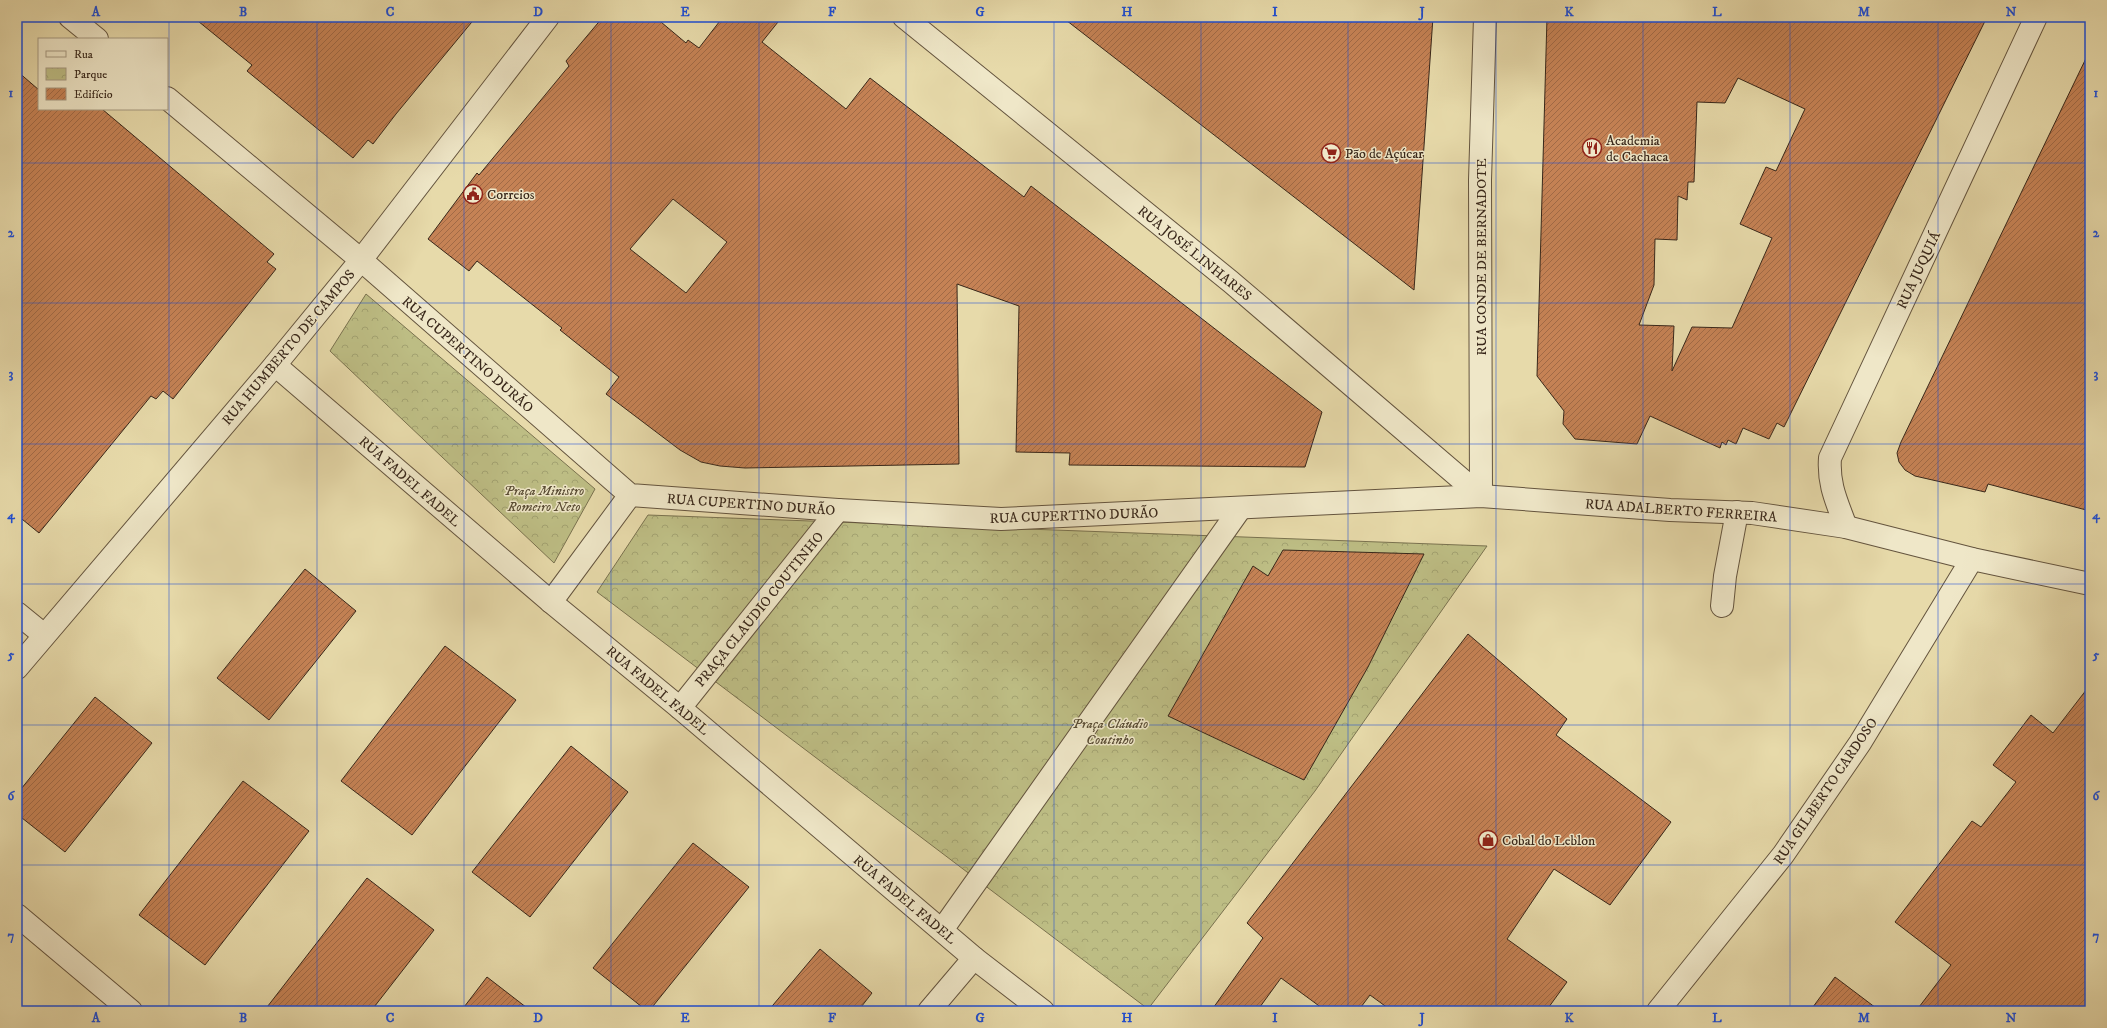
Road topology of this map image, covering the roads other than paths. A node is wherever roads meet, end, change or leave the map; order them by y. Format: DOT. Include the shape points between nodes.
graph roads {
  1 [pos="70,17"];
  2 [pos="548,17"];
  3 [pos="904,17"];
  4 [pos="1485,17"];
  5 [pos="2036,17"];
  6 [pos="95,38"];
  7 [pos="168,99"];
  8 [pos="361,260"];
  9 [pos="275,365"];
  10 [pos="630,495"];
  11 [pos="1481,496"];
  12 [pos="1240,509"];
  13 [pos="838,510"];
  14 [pos="1737,512"];
  15 [pos="1846,527"];
  16 [pos="1972,559"];
  17 [pos="2090,584"];
  18 [pos="551,602"];
  19 [pos="1722,606"];
  20 [pos="17,613"];
  21 [pos="44,635"];
  22 [pos="17,668"];
  23 [pos="680,708"];
  24 [pos="17,915"];
  25 [pos="942,930"];
  26 [pos="974,958"];
  27 [pos="131,1011"];
  28 [pos="929,1011"];
  29 [pos="1043,1011"];
  30 [pos="1658,1011"];
  1 -- 6 [label="street"];
  2 -- 8 [label="street, RUA HUMBERTO DE CAMPOS"];
  3 -- 11 [label="street, RUA JOSÉ LINHARES" via="1231,282"];
  4 -- 11 [label="street, RUA CONDE DE BERNADOTE" via="1480,180"];
  5 -- 15 [label="street, RUA JUQUIÁ" via="1830,458 1830,482"];
  7 -- 8 [label="street, RUA CUPERTINO DURÃO"];
  8 -- 9 [label="street, RUA HUMBERTO DE CAMPOS"];
  8 -- 10 [label="street, RUA CUPERTINO DURÃO"];
  9 -- 18 [label="street, RUA FADEL FADEL"];
  9 -- 21 [label="street, RUA HUMBERTO DE CAMPOS"];
  10 -- 13 [label="street, RUA CUPERTINO DURÃO"];
  10 -- 18 [label="street"];
  11 -- 12 [label="street, RUA CUPERTINO DURÃO"];
  11 -- 14 [label="street, RUA ADALBERTO FERREIRA" via="1670,510"];
  12 -- 13 [label="street, RUA CUPERTINO DURÃO" via="1001,519"];
  12 -- 25 [label="street"];
  13 -- 23 [label="street, PRAÇA CLAUDIO COUTINHO"];
  14 -- 15 [label="street, RUA ADALBERTO FERREIRA"];
  14 -- 19 [label="street"];
  15 -- 16 [label="street, RUA ADALBERTO FERREIRA"];
  16 -- 17 [label="street, RUA ADALBERTO FERREIRA"];
  16 -- 30 [label="street, RUA GILBERTO CARDOSO" via="1860,743 1783,855"];
  18 -- 23 [label="street, RUA FADEL FADEL"];
  20 -- 21 [label="street"];
  21 -- 22 [label="street, RUA HUMBERTO DE CAMPOS"];
  23 -- 25 [label="street, RUA FADEL FADEL"];
  24 -- 27 [label="street"];
  25 -- 26 [label="street, RUA FADEL FADEL"];
  26 -- 28 [label="street"];
  26 -- 29 [label="street, RUA FADEL FADEL"];
}
